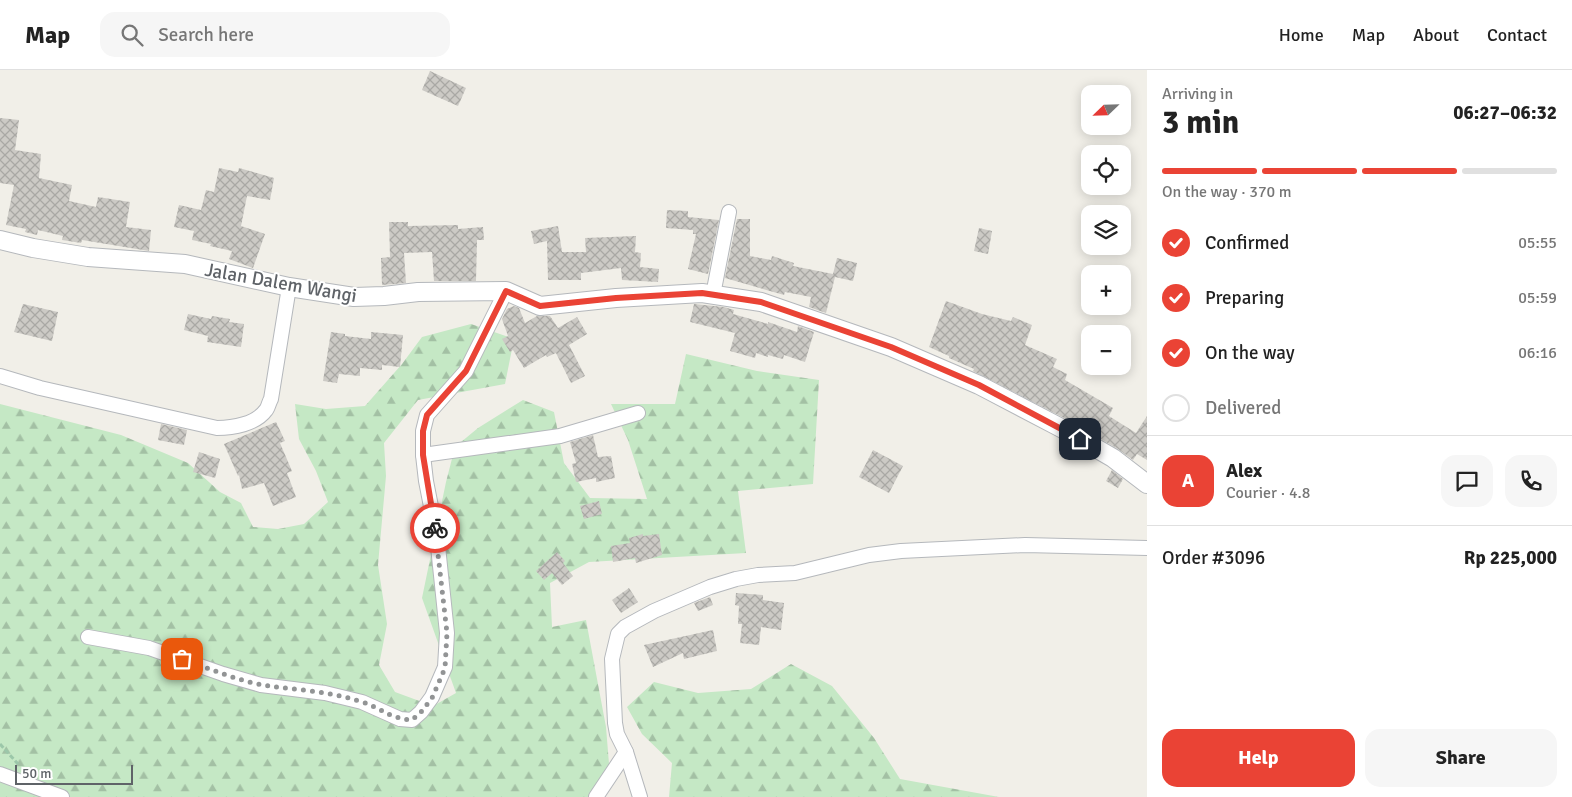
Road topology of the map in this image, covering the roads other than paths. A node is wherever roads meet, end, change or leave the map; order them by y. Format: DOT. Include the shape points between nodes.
graph roads {
  1 [pos="729,212"];
  2 [pos="0,240"];
  3 [pos="289,287"];
  4 [pos="506,291"];
  5 [pos="713,295"];
  6 [pos="0,376"];
  7 [pos="638,413"];
  8 [pos="423,455"];
  9 [pos="1147,484"];
  10 [pos="1147,548"];
  11 [pos="88,637"];
  12 [pos="626,752"];
  13 [pos="0,774"];
  14 [pos="62,797"];
  15 [pos="596,797"];
  16 [pos="640,797"];
  1 -- 5 [label="street"];
  2 -- 3 [label="street, Jalan Dalem Wangi" via="88,257 185,264"];
  3 -- 4 [label="street, Jalan Dalem Wangi" via="354,297"];
  3 -- 6 [label="street" via="271,399 266,410 256,419 242,424 217,428"];
  4 -- 5 [label="street, Jalan Dalem Wangi" via="540,306 702,293"];
  4 -- 8 [label="street" via="466,371 427,415"];
  5 -- 9 [label="street, Jalan Dalem Wangi" via="761,302 891,347 979,385 1113,458"];
  7 -- 8 [label="street" via="560,436"];
  8 -- 11 [label="street" via="447,633 445,668 432,698 412,720 400,719 362,702 261,684 149,648"];
  10 -- 12 [label="street" via="1025,545 901,551 869,555 795,573 736,579 710,587 654,611 618,634 612,659 614,716"];
  12 -- 15 [label="street"];
  12 -- 16 [label="street"];
  13 -- 14 [label="street"];
}
